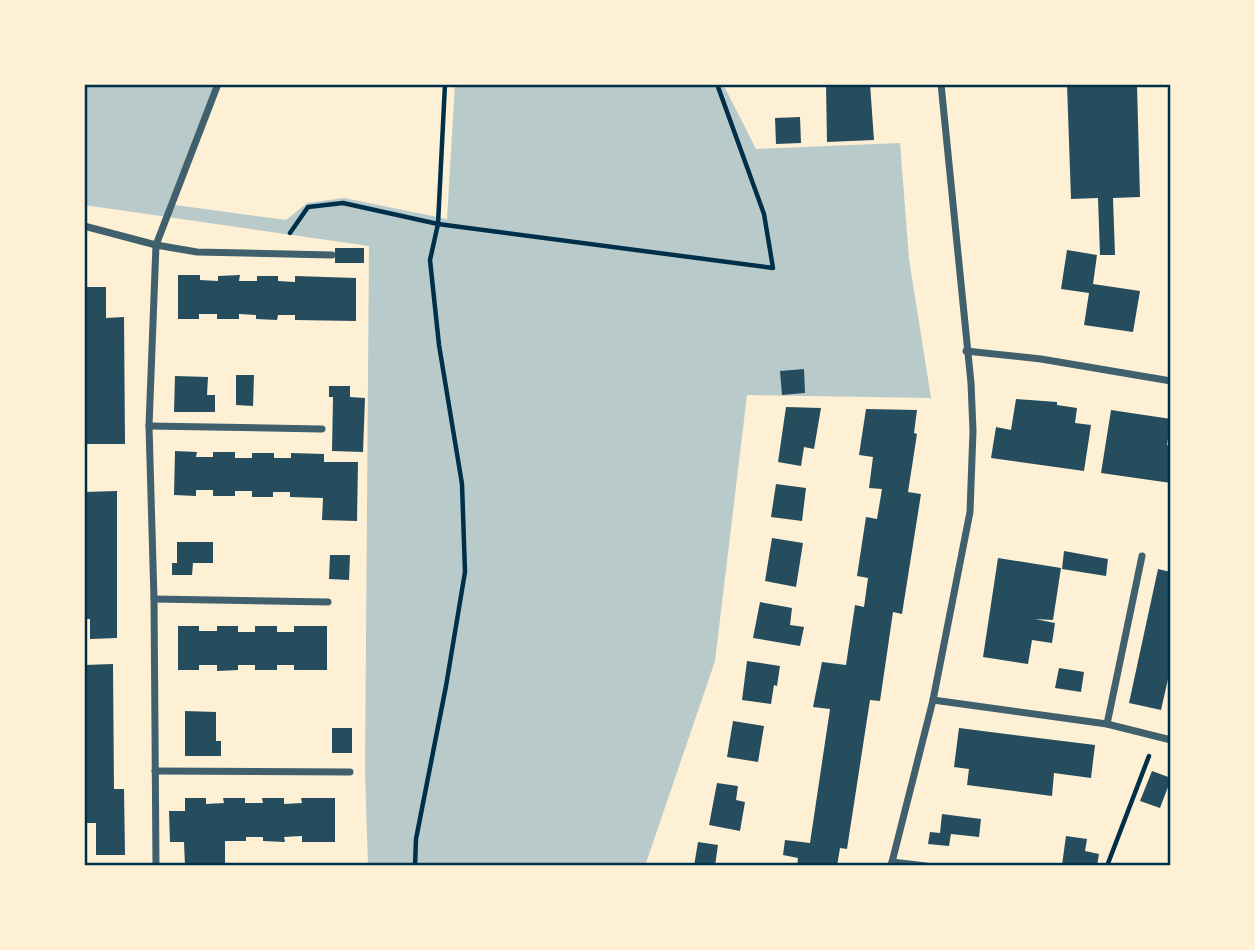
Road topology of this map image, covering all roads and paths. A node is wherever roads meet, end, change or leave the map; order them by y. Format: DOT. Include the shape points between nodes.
graph roads {
  1 [pos="218,84"];
  2 [pos="445,84"];
  3 [pos="717,84"];
  4 [pos="941,84"];
  5 [pos="438,224"];
  6 [pos="84,226"];
  7 [pos="156,245"];
  8 [pos="287,254"];
  9 [pos="332,255"];
  10 [pos="967,351"];
  11 [pos="1171,381"];
  12 [pos="149,426"];
  13 [pos="322,429"];
  14 [pos="1142,556"];
  15 [pos="154,599"];
  16 [pos="328,602"];
  17 [pos="933,700"];
  18 [pos="1107,724"];
  19 [pos="1157,736"];
  20 [pos="1171,740"];
  21 [pos="155,771"];
  22 [pos="350,772"];
  23 [pos="892,864"];
  24 [pos="156,866"];
  25 [pos="415,866"];
  26 [pos="926,866"];
  27 [pos="1107,866"];
  1 -- 7 [label="street"];
  2 -- 5 [label="path"];
  3 -- 5 [label="path" via="764,214 773,268"];
  4 -- 10 [label="street"];
  5 -- 8 [label="path" via="343,202 309,207 290,232"];
  5 -- 25 [label="path" via="430,260 462,484 464,572"];
  6 -- 7 [label="street"];
  7 -- 8 [label="street" via="197,252"];
  7 -- 12 [label="street"];
  8 -- 9 [label="street"];
  10 -- 11 [label="street"];
  10 -- 17 [label="street" via="973,431 970,512"];
  12 -- 13 [label="street"];
  12 -- 15 [label="street"];
  14 -- 18 [label="street"];
  15 -- 16 [label="street"];
  15 -- 21 [label="street"];
  17 -- 18 [label="street"];
  17 -- 23 [label="street"];
  18 -- 19 [label="street"];
  19 -- 20 [label="street"];
  19 -- 27 [label="path"];
  21 -- 22 [label="street"];
  21 -- 24 [label="street"];
  23 -- 26 [label="street"];
}
